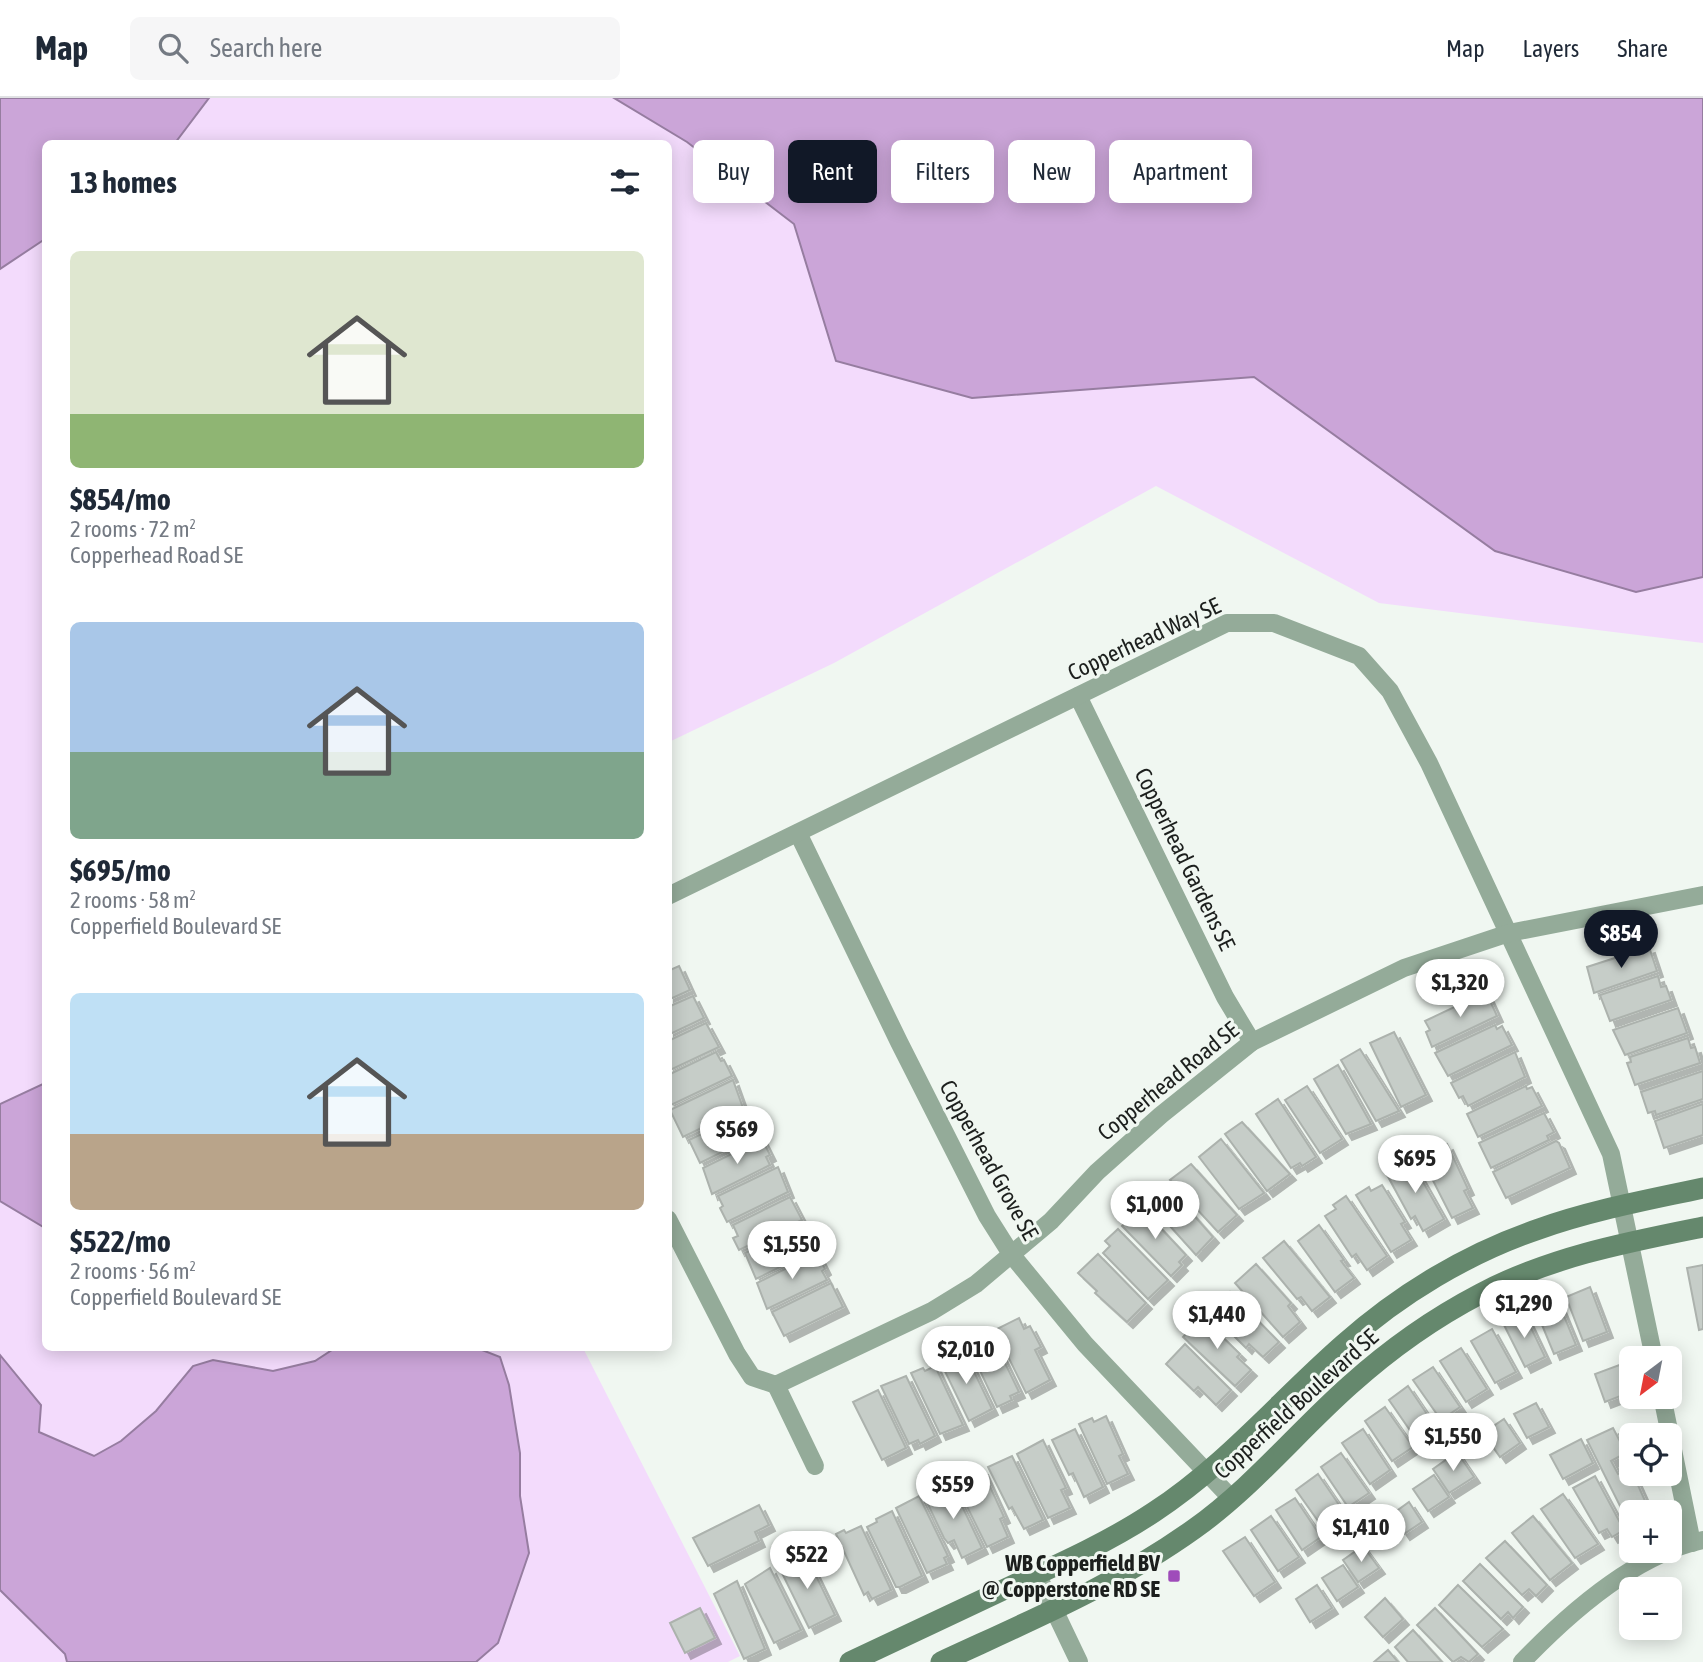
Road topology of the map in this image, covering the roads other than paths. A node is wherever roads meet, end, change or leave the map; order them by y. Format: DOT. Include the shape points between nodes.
graph roads {
  1 [pos="1078,696"];
  2 [pos="798,833"];
  3 [pos="672,894"];
  4 [pos="1703,895"];
  5 [pos="1509,933"];
  6 [pos="1252,1042"];
  7 [pos="1703,1188"];
  8 [pos="1622,1206"];
  9 [pos="672,1227"];
  10 [pos="1703,1227"];
  11 [pos="1629,1242"];
  12 [pos="1011,1254"];
  13 [pos="1651,1346"];
  14 [pos="776,1385"];
  15 [pos="1665,1409"];
  16 [pos="816,1466"];
  17 [pos="1208,1473"];
  18 [pos="1231,1498"];
  19 [pos="1698,1542"];
  20 [pos="1037,1574"];
  21 [pos="1054,1610"];
  22 [pos="850,1662"];
  23 [pos="941,1662"];
  24 [pos="1079,1662"];
  25 [pos="1522,1662"];
  1 -- 2 [label="street, Copperhead Way SE"];
  1 -- 5 [label="street, Copperhead Way SE" via="1227,623 1274,623 1359,656 1397,703"];
  1 -- 6 [label="street, Copperhead Gardens SE" via="1225,997"];
  2 -- 3 [label="street, Copperhead Way SE"];
  2 -- 12 [label="street, Copperhead Grove SE" via="899,1042"];
  4 -- 5 [label="street, Copperhead Road SE"];
  5 -- 6 [label="street, Copperhead Road SE" via="1404,968"];
  5 -- 8 [label="street, Copperhead Way SE" via="1611,1154"];
  6 -- 12 [label="street, Copperhead Road SE" via="1161,1115"];
  7 -- 8 [label="street, Copperfield Boulevard SE"];
  8 -- 11 [label="street, Copperhead Way SE"];
  8 -- 17 [label="street, Copperfield Boulevard SE" via="1539,1228 1422,1285 1345,1342"];
  9 -- 14 [label="street" via="752,1377"];
  10 -- 11 [label="street, Copperfield Boulevard SE"];
  11 -- 13 [label="street, Copperhead Way SE"];
  11 -- 18 [label="street, Copperfield Boulevard SE" via="1519,1276 1480,1293 1434,1322 1350,1384"];
  12 -- 14 [label="street" via="976,1284 932,1311"];
  12 -- 17 [label="street, Copperhead Grove SE" via="1085,1344"];
  14 -- 16 [label="street"];
  15 -- 19 [label="street"];
  17 -- 18 [label="street, Copperhead Grove SE"];
  17 -- 20 [label="street, Copperfield Boulevard SE" via="1153,1513"];
  18 -- 21 [label="street, Copperfield Boulevard SE" via="1153,1557"];
  19 -- 25 [label="street" via="1608,1586"];
  20 -- 21 [label="street"];
  20 -- 22 [label="street, Copperfield Boulevard SE"];
  21 -- 23 [label="street, Copperfield Boulevard SE"];
  21 -- 24 [label="street"];
}
